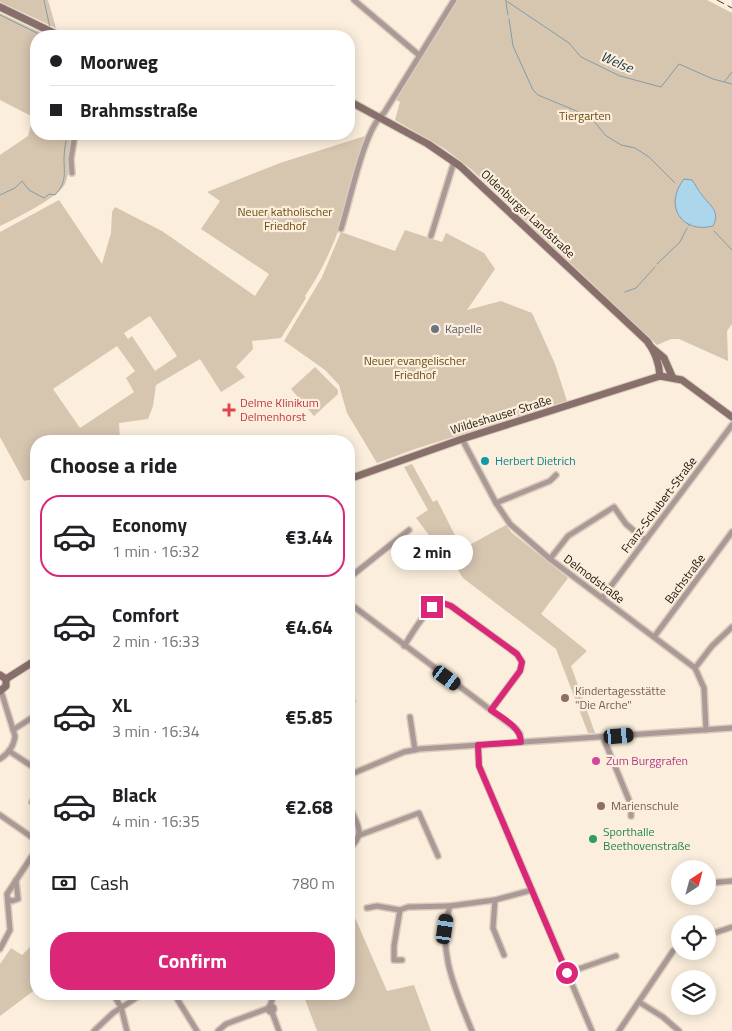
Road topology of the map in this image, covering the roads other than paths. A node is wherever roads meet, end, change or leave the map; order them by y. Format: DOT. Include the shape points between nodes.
graph roads {
  1 [pos="354,0"];
  2 [pos="454,0"];
  3 [pos="0,7"];
  4 [pos="48,30"];
  5 [pos="419,56"];
  6 [pos="355,104"];
  7 [pos="379,116"];
  8 [pos="74,140"];
  9 [pos="454,162"];
  10 [pos="72,172"];
  11 [pos="341,229"];
  12 [pos="431,236"];
  13 [pos="652,348"];
  14 [pos="660,376"];
  15 [pos="672,376"];
  16 [pos="732,417"];
  17 [pos="732,424"];
  18 [pos="462,439"];
  19 [pos="556,475"];
  20 [pos="355,477"];
  21 [pos="496,503"];
  22 [pos="409,530"];
  23 [pos="732,532"];
  24 [pos="645,540"];
  25 [pos="726,540"];
  26 [pos="732,545"];
  27 [pos="550,558"];
  28 [pos="355,573"];
  29 [pos="602,598"];
  30 [pos="355,609"];
  31 [pos="732,628"];
  32 [pos="654,637"];
  33 [pos="404,646"];
  34 [pos="30,663"];
  35 [pos="695,668"];
  36 [pos="3,677"];
  37 [pos="1,691"];
  38 [pos="491,710"];
  39 [pos="410,717"];
  40 [pos="30,719"];
  41 [pos="732,728"];
  42 [pos="13,730"];
  43 [pos="706,730"];
  44 [pos="603,737"];
  45 [pos="521,742"];
  46 [pos="478,745"];
  47 [pos="414,750"];
  48 [pos="9,751"];
  49 [pos="0,759"];
  50 [pos="30,765"];
  51 [pos="355,773"];
  52 [pos="0,815"];
  53 [pos="630,816"];
  54 [pos="355,821"];
  55 [pos="360,834"];
  56 [pos="30,836"];
  57 [pos="355,844"];
  58 [pos="438,856"];
  59 [pos="30,859"];
  60 [pos="16,880"];
  61 [pos="732,881"];
  62 [pos="716,882"];
  63 [pos="532,890"];
  64 [pos="8,899"];
  65 [pos="495,900"];
  66 [pos="450,906"];
  67 [pos="368,908"];
  68 [pos="400,910"];
  69 [pos="732,927"];
  70 [pos="716,932"];
  71 [pos="0,949"];
  72 [pos="671,954"];
  73 [pos="504,955"];
  74 [pos="616,956"];
  75 [pos="402,960"];
  76 [pos="567,973"];
  77 [pos="117,1000"];
  78 [pos="133,1000"];
  79 [pos="178,1000"];
  80 [pos="272,1000"];
  81 [pos="639,1002"];
  82 [pos="122,1007"];
  83 [pos="270,1009"];
  84 [pos="94,1031"];
  85 [pos="126,1031"];
  86 [pos="197,1031"];
  87 [pos="218,1031"];
  88 [pos="279,1031"];
  89 [pos="472,1031"];
  90 [pos="592,1031"];
  91 [pos="619,1031"];
  92 [pos="679,1031"];
  1 -- 5 [label="street"];
  2 -- 5 [label="street"];
  3 -- 4 [label="main road"];
  5 -- 7 [label="street"];
  6 -- 7 [label="main road, Oldenburger Landstraße"];
  7 -- 9 [label="main road, Oldenburger Landstraße"];
  7 -- 11 [label="street" via="364,147"];
  8 -- 10 [label="street"];
  9 -- 12 [label="street"];
  9 -- 13 [label="main road, Oldenburger Landstraße"];
  13 -- 14 [label="main road, Oldenburger Landstraße"];
  13 -- 15 [label="main road" via="664,358"];
  14 -- 15 [label="main road, Wildeshauser Straße"];
  14 -- 18 [label="main road, Wildeshauser Straße"];
  15 -- 16 [label="main road" via="690,385"];
  17 -- 24 [label="street, Franz-Schubert-Straße"];
  18 -- 20 [label="main road, Wildeshauser Straße"];
  18 -- 21 [label="street, Delmodstraße"];
  19 -- 21 [label="street" via="550,481"];
  21 -- 27 [label="street, Delmodstraße" via="510,524"];
  22 -- 28 [label="street"];
  23 -- 25 [label="street, Bachstraße"];
  24 -- 27 [label="street" via="626,524 614,507 577,529"];
  24 -- 29 [label="street, Franz-Schubert-Straße"];
  25 -- 26 [label="street"];
  25 -- 32 [label="street, Bachstraße"];
  27 -- 29 [label="street, Delmodstraße"];
  29 -- 32 [label="street, Delmodstraße"];
  30 -- 33 [label="street"];
  31 -- 35 [label="street"];
  32 -- 35 [label="street, Delmodstraße"];
  33 -- 38 [label="street"];
  33 -- 38 [label="street" via="432,607 447,604 517,654 522,662 520,671"];
  34 -- 36 [label="main road"];
  35 -- 43 [label="street" via="704,688"];
  36 -- 37 [label="main road" via="6,686"];
  37 -- 42 [label="street"];
  38 -- 45 [label="street" via="520,734"];
  39 -- 47 [label="street"];
  40 -- 42 [label="street"];
  41 -- 43 [label="street"];
  42 -- 48 [label="street" via="14,743"];
  43 -- 44 [label="street"];
  44 -- 45 [label="street"];
  44 -- 53 [label="street" via="631,805"];
  45 -- 46 [label="street"];
  46 -- 47 [label="street"];
  46 -- 63 [label="street" via="479,766"];
  47 -- 51 [label="street"];
  48 -- 49 [label="street"];
  48 -- 50 [label="street"];
  52 -- 56 [label="street"];
  54 -- 55 [label="street"];
  55 -- 57 [label="street"];
  55 -- 58 [label="street" via="419,813"];
  59 -- 60 [label="street"];
  60 -- 64 [label="street" via="7,894"];
  60 -- 64 [label="street" via="18,899"];
  61 -- 62 [label="street"];
  63 -- 65 [label="street"];
  63 -- 76 [label="street"];
  64 -- 71 [label="street" via="10,930"];
  65 -- 66 [label="street"];
  65 -- 73 [label="street" via="493,928"];
  66 -- 68 [label="street"];
  66 -- 89 [label="street" via="445,929 446,953"];
  67 -- 68 [label="street" via="377,906"];
  68 -- 75 [label="street" via="394,960"];
  69 -- 70 [label="street"];
  72 -- 81 [label="street"];
  74 -- 76 [label="street"];
  76 -- 90 [label="street"];
  77 -- 82 [label="street"];
  78 -- 82 [label="street"];
  79 -- 86 [label="street"];
  80 -- 83 [label="street"];
  81 -- 91 [label="street"];
  81 -- 92 [label="street"];
  82 -- 84 [label="street"];
  82 -- 85 [label="street"];
  83 -- 87 [label="street" via="226,1024"];
  83 -- 88 [label="street"];
}
